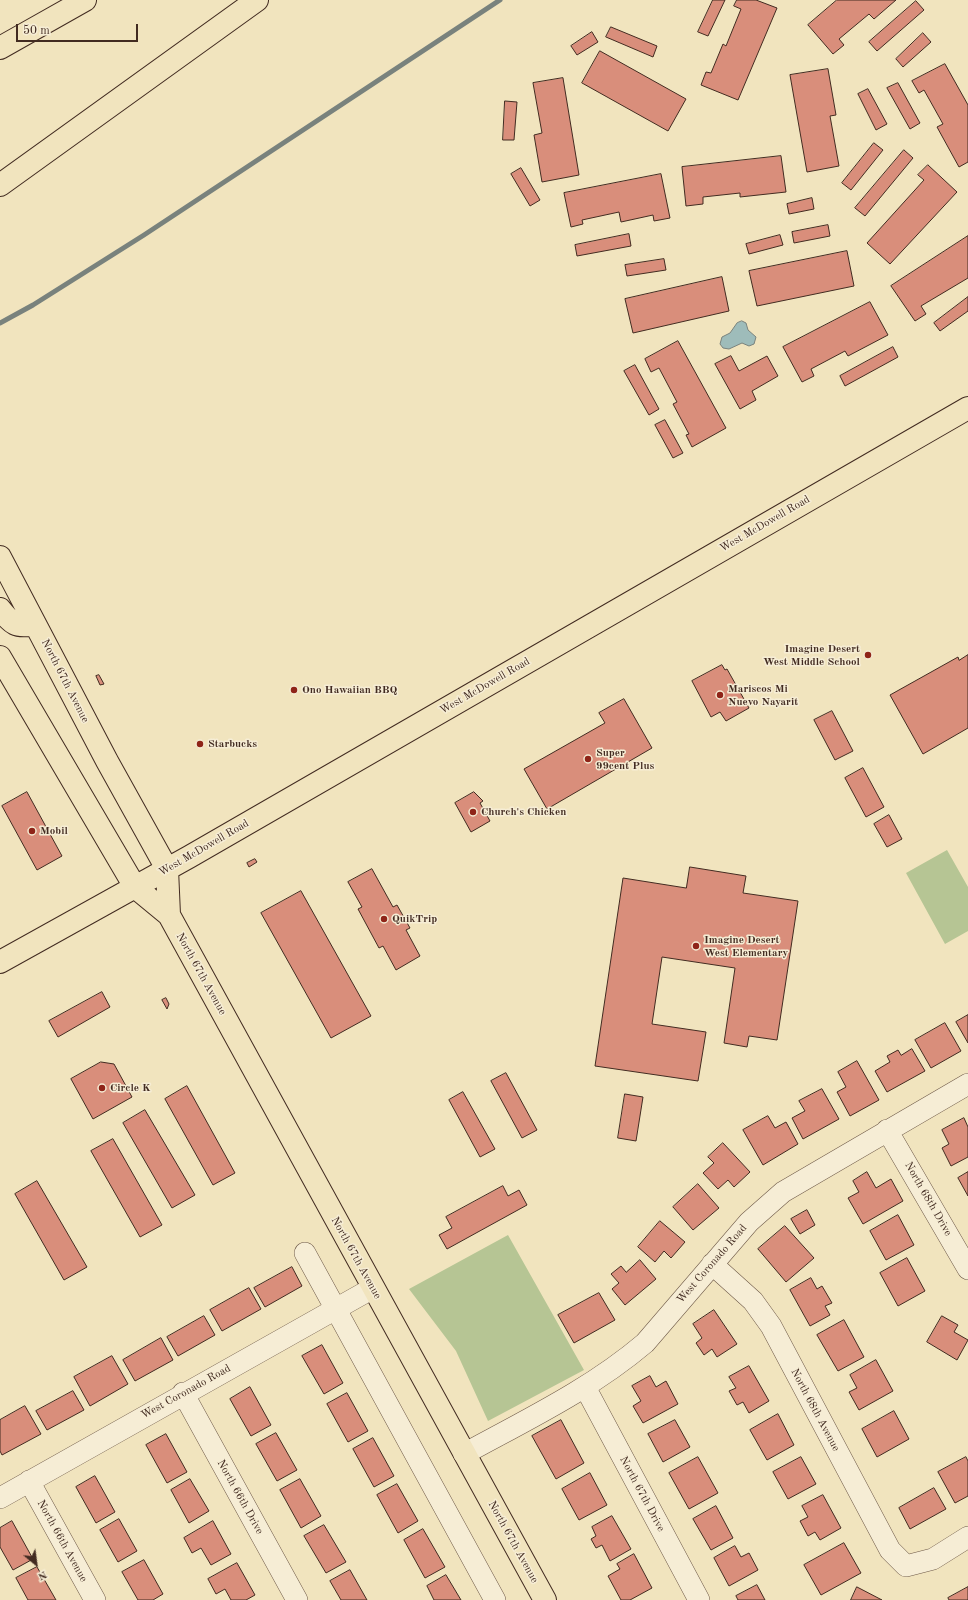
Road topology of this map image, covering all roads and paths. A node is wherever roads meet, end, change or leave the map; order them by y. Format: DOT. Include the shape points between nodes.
graph roads {
  1 [pos="85,0"];
  2 [pos="257,0"];
  3 [pos="0,48"];
  4 [pos="0,185"];
  5 [pos="968,408"];
  6 [pos="0,557"];
  7 [pos="0,609"];
  8 [pos="35,624"];
  9 [pos="0,657"];
  10 [pos="167,869"];
  11 [pos="135,887"];
  12 [pos="169,915"];
  13 [pos="0,962"];
  14 [pos="968,1084"];
  15 [pos="887,1130"];
  16 [pos="305,1253"];
  17 [pos="712,1264"];
  18 [pos="968,1269"];
  19 [pos="373,1288"];
  20 [pos="336,1309"];
  21 [pos="585,1387"];
  22 [pos="183,1393"];
  23 [pos="464,1454"];
  24 [pos="29,1481"];
  25 [pos="0,1498"];
  26 [pos="968,1537"];
  27 [pos="95,1600"];
  28 [pos="297,1600"];
  29 [pos="495,1600"];
  30 [pos="545,1600"];
  31 [pos="699,1600"];
  1 -- 3 [label="main road"];
  2 -- 4 [label="main road"];
  5 -- 10 [label="main road, West McDowell Road"];
  6 -- 8 [label="main road, North 67th Avenue"];
  7 -- 8 [label="main road" via="16,625"];
  8 -- 10 [label="main road, North 67th Avenue" via="106,761"];
  9 -- 11 [label="main road, North 67th Avenue"];
  10 -- 11 [label="main road, West McDowell Road"];
  10 -- 12 [label="main road, North 67th Avenue"];
  11 -- 12 [label="main road, North 67th Avenue"];
  11 -- 13 [label="main road, West McDowell Road"];
  12 -- 19 [label="main road, North 67th Avenue"];
  14 -- 15 [label="street, West Coronado Road"];
  15 -- 17 [label="street, West Coronado Road" via="782,1192 749,1222"];
  15 -- 18 [label="street, North 68th Drive"];
  16 -- 20 [label="street"];
  17 -- 21 [label="street, West Coronado Road" via="645,1344"];
  17 -- 26 [label="street, North 68th Avenue" via="753,1301 771,1326 890,1550 906,1566 933,1559"];
  19 -- 20 [label="street, West Coronado Road"];
  19 -- 23 [label="main road, North 67th Avenue"];
  20 -- 22 [label="street, West Coronado Road"];
  20 -- 29 [label="street"];
  21 -- 23 [label="street, West Coronado Road"];
  21 -- 31 [label="street, North 67th Drive"];
  22 -- 24 [label="street, West Coronado Road"];
  22 -- 28 [label="street, North 66th Drive"];
  23 -- 30 [label="main road, North 67th Avenue"];
  24 -- 25 [label="street, West Coronado Road"];
  24 -- 27 [label="street, North 66th Avenue"];
}
